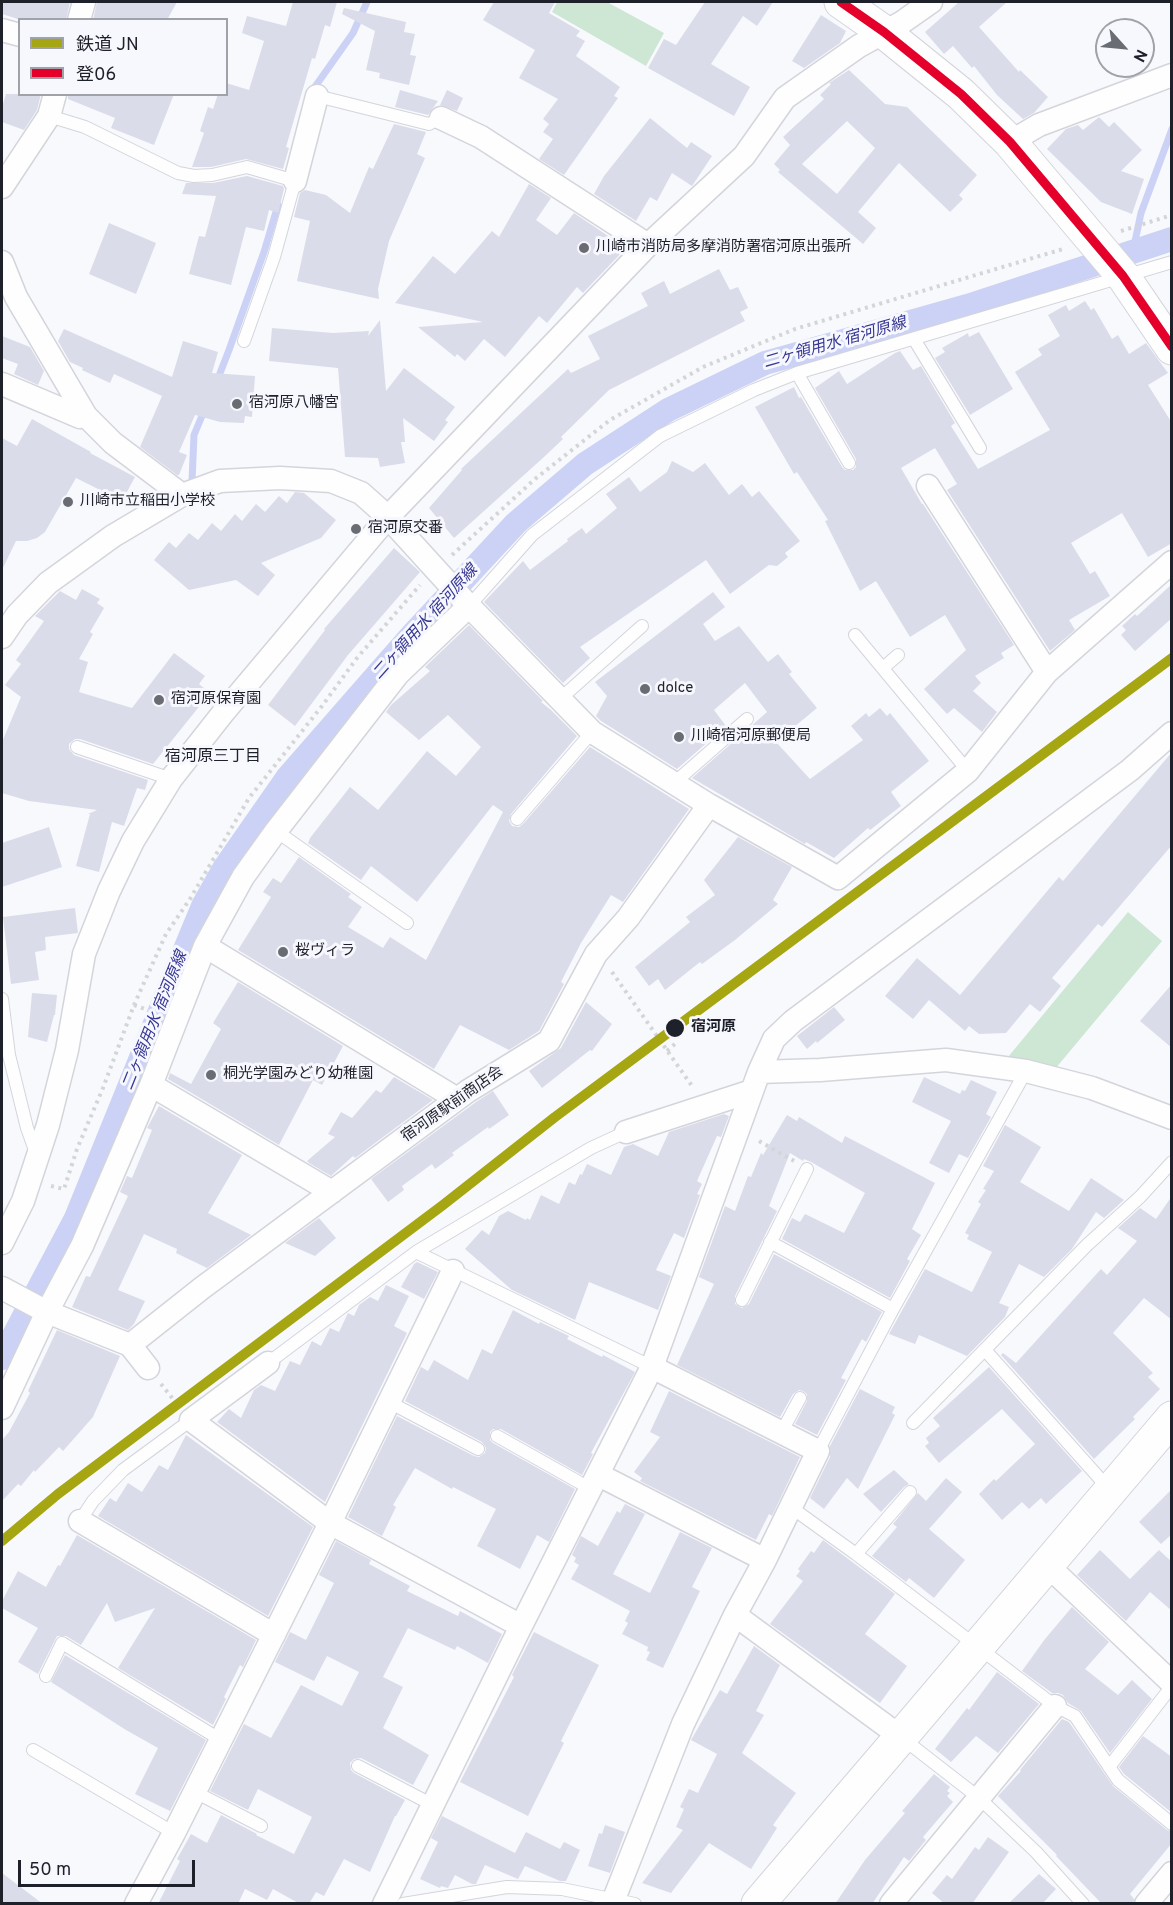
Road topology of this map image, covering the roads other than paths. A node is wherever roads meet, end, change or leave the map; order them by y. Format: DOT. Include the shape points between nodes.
graph roads {
  1 [pos="84,2"];
  2 [pos="841,2"];
  3 [pos="931,2"];
  4 [pos="80,18"];
  5 [pos="2,30"];
  6 [pos="884,32"];
  7 [pos="18,34"];
  8 [pos="1172,75"];
  9 [pos="317,96"];
  10 [pos="52,105"];
  11 [pos="441,118"];
  12 [pos="1010,142"];
  13 [pos="295,181"];
  14 [pos="2,187"];
  15 [pos="648,245"];
  16 [pos="2,262"];
  17 [pos="1172,262"];
  18 [pos="1115,266"];
  19 [pos="914,339"];
  20 [pos="244,341"];
  21 [pos="1172,348"];
  22 [pos="798,373"];
  23 [pos="2,384"];
  24 [pos="86,416"];
  25 [pos="980,448"];
  26 [pos="849,463"];
  27 [pos="928,486"];
  28 [pos="182,495"];
  29 [pos="388,517"];
  30 [pos="1172,562"];
  31 [pos="459,595"];
  32 [pos="642,626"];
  33 [pos="855,635"];
  34 [pos="2,638"];
  35 [pos="898,656"];
  36 [pos="883,668"];
  37 [pos="1047,672"];
  38 [pos="560,699"];
  39 [pos="747,719"];
  40 [pos="592,732"];
  41 [pos="1172,733"];
  42 [pos="77,747"];
  43 [pos="969,771"];
  44 [pos="171,779"];
  45 [pos="673,783"];
  46 [pos="709,805"];
  47 [pos="517,819"];
  48 [pos="276,831"];
  49 [pos="407,923"];
  50 [pos="205,946"];
  51 [pos="2,999"];
  52 [pos="1026,1071"];
  53 [pos="755,1081"];
  54 [pos="151,1085"];
  55 [pos="457,1099"];
  56 [pos="1172,1118"];
  57 [pos="626,1132"];
  58 [pos="38,1158"];
  59 [pos="1172,1162"];
  60 [pos="807,1169"];
  61 [pos="332,1191"];
  62 [pos="770,1242"];
  63 [pos="2,1243"];
  64 [pos="416,1252"];
  65 [pos="453,1271"];
  66 [pos="2,1287"];
  67 [pos="742,1300"];
  68 [pos="893,1309"];
  69 [pos="44,1310"];
  70 [pos="130,1345"];
  71 [pos="985,1350"];
  72 [pos="268,1363"];
  73 [pos="652,1367"];
  74 [pos="151,1372"];
  75 [pos="800,1398"];
  76 [pos="389,1402"];
  77 [pos="2,1408"];
  78 [pos="1172,1418"];
  79 [pos="191,1420"];
  80 [pos="913,1423"];
  81 [pos="782,1433"];
  82 [pos="497,1436"];
  83 [pos="478,1449"];
  84 [pos="818,1451"];
  85 [pos="595,1482"];
  86 [pos="1110,1490"];
  87 [pos="910,1492"];
  88 [pos="792,1508"];
  89 [pos="80,1521"];
  90 [pos="330,1523"];
  91 [pos="856,1554"];
  92 [pos="765,1560"];
  93 [pos="1047,1565"];
  94 [pos="735,1615"];
  95 [pos="521,1626"];
  96 [pos="274,1635"];
  97 [pos="978,1647"];
  98 [pos="46,1676"];
  99 [pos="1172,1684"];
  100 [pos="1055,1706"];
  101 [pos="901,1737"];
  102 [pos="221,1740"];
  103 [pos="33,1750"];
  104 [pos="358,1766"];
  105 [pos="1109,1767"];
  106 [pos="195,1792"];
  107 [pos="978,1797"];
  108 [pos="433,1805"];
  109 [pos="1172,1824"];
  110 [pos="261,1826"];
  111 [pos="174,1833"];
  112 [pos="1172,1873"];
  113 [pos="466,1898"];
  114 [pos="620,1902"];
  115 [pos="135,1904"];
  116 [pos="384,1904"];
  117 [pos="403,1904"];
  118 [pos="758,1904"];
  119 [pos="891,1904"];
  120 [pos="1083,1904"];
  121 [pos="1146,1904"];
  1 -- 4 [label="street"];
  2 -- 6 [label="street"];
  3 -- 6 [label="street"];
  5 -- 7 [label="street"];
  6 -- 12 [label="street" via="961,94"];
  6 -- 15 [label="street" via="785,98 744,156"];
  8 -- 12 [label="street" via="1039,125"];
  9 -- 11 [label="lane" via="429,124"];
  9 -- 13 [label="street"];
  10 -- 13 [label="lane" via="85,127 178,173 212,175 247,167"];
  10 -- 14 [label="street"];
  11 -- 15 [label="street" via="481,137"];
  12 -- 18 [label="street"];
  13 -- 20 [label="lane" via="274,257"];
  15 -- 29 [label="street"];
  16 -- 24 [label="street" via="16,297"];
  17 -- 18 [label="lane"];
  18 -- 19 [label="lane"];
  18 -- 21 [label="street"];
  19 -- 22 [label="lane"];
  19 -- 25 [label="lane"];
  22 -- 26 [label="lane"];
  22 -- 31 [label="lane" via="660,436"];
  23 -- 24 [label="street" via="80,417"];
  24 -- 28 [label="street" via="113,443"];
  27 -- 37 [label="street"];
  28 -- 29 [label="street" via="220,480 331,481 361,493"];
  28 -- 34 [label="street" via="113,536 56,577 17,615"];
  29 -- 31 [label="street"];
  29 -- 44 [label="street"];
  30 -- 37 [label="street"];
  31 -- 38 [label="street"];
  31 -- 48 [label="street"];
  32 -- 38 [label="lane"];
  33 -- 36 [label="lane"];
  35 -- 36 [label="lane"];
  36 -- 43 [label="lane"];
  37 -- 43 [label="street"];
  38 -- 40 [label="street"];
  39 -- 45 [label="lane"];
  40 -- 45 [label="street"];
  40 -- 47 [label="lane"];
  41 -- 53 [label="street" via="1130,770 793,1021 774,1040"];
  42 -- 44 [label="lane"];
  43 -- 46 [label="street" via="838,878"];
  44 -- 58 [label="street" via="109,891 84,954 67,1050"];
  45 -- 46 [label="street"];
  46 -- 55 [label="street, 宿河原駅前商店会" via="628,918 596,954 549,1041"];
  48 -- 49 [label="lane"];
  48 -- 50 [label="street" via="243,877"];
  50 -- 54 [label="street"];
  50 -- 55 [label="street"];
  51 -- 58 [label="lane" via="9,1055"];
  52 -- 53 [label="street" via="946,1060 820,1070"];
  52 -- 56 [label="street" via="1092,1088"];
  52 -- 68 [label="lane"];
  53 -- 57 [label="street"];
  53 -- 73 [label="street"];
  54 -- 61 [label="street"];
  54 -- 69 [label="street" via="82,1246"];
  55 -- 61 [label="street, 宿河原駅前商店会"];
  57 -- 64 [label="lane" via="591,1148"];
  58 -- 63 [label="street"];
  59 -- 71 [label="lane"];
  60 -- 62 [label="lane"];
  61 -- 70 [label="street, 宿河原駅前商店会"];
  62 -- 67 [label="lane"];
  62 -- 68 [label="lane"];
  64 -- 65 [label="lane"];
  64 -- 72 [label="lane"];
  65 -- 73 [label="lane"];
  65 -- 76 [label="street"];
  66 -- 69 [label="street"];
  68 -- 84 [label="lane"];
  69 -- 70 [label="street"];
  69 -- 77 [label="street"];
  70 -- 74 [label="street"];
  71 -- 80 [label="lane"];
  71 -- 86 [label="lane"];
  72 -- 79 [label="street"];
  73 -- 81 [label="street"];
  73 -- 85 [label="street"];
  75 -- 81 [label="lane"];
  76 -- 83 [label="lane"];
  76 -- 90 [label="street"];
  78 -- 86 [label="street"];
  79 -- 89 [label="lane" via="123,1470"];
  79 -- 90 [label="street"];
  81 -- 84 [label="street"];
  82 -- 85 [label="lane"];
  84 -- 88 [label="street"];
  85 -- 92 [label="street"];
  85 -- 95 [label="street"];
  86 -- 93 [label="street"];
  87 -- 91 [label="lane"];
  88 -- 91 [label="lane"];
  88 -- 92 [label="street"];
  89 -- 96 [label="street"];
  90 -- 95 [label="street"];
  90 -- 96 [label="street"];
  91 -- 97 [label="lane"];
  92 -- 94 [label="street"];
  93 -- 97 [label="street"];
  93 -- 99 [label="street"];
  94 -- 101 [label="street"];
  94 -- 114 [label="street" via="683,1724"];
  95 -- 108 [label="street"];
  96 -- 102 [label="street"];
  97 -- 100 [label="lane"];
  97 -- 101 [label="street"];
  98 -- 102 [label="lane" via="62,1643"];
  99 -- 105 [label="lane"];
  100 -- 105 [label="lane" via="1075,1716"];
  100 -- 107 [label="street"];
  101 -- 107 [label="lane"];
  101 -- 118 [label="street"];
  102 -- 106 [label="street"];
  103 -- 111 [label="lane"];
  104 -- 108 [label="lane"];
  105 -- 109 [label="lane" via="1118,1780"];
  106 -- 110 [label="lane"];
  106 -- 111 [label="street"];
  107 -- 119 [label="street"];
  107 -- 120 [label="lane"];
  108 -- 116 [label="street"];
  111 -- 115 [label="street"];
  112 -- 121 [label="street"];
  113 -- 114 [label="lane" via="507,1887 562,1889"];
  113 -- 117 [label="lane"];
}
